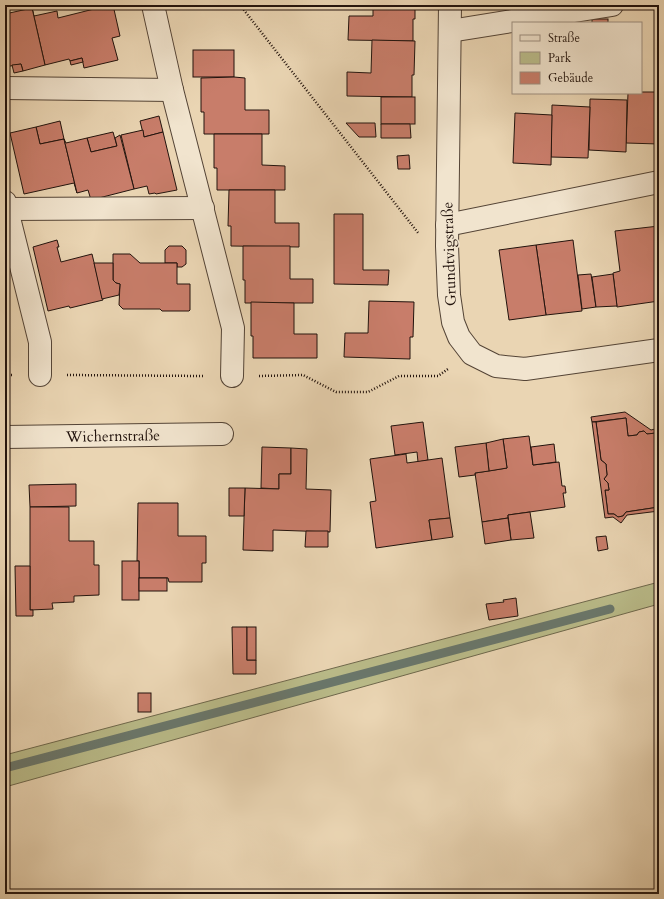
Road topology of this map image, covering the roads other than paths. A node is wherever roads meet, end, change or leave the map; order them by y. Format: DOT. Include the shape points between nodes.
graph roads {
  1 [pos="153,5"];
  2 [pos="450,5"];
  3 [pos="612,5"];
  4 [pos="450,32"];
  5 [pos="5,88"];
  6 [pos="172,90"];
  7 [pos="659,182"];
  8 [pos="6,205"];
  9 [pos="203,208"];
  10 [pos="447,225"];
  11 [pos="659,350"];
  12 [pos="40,375"];
  13 [pos="232,376"];
  14 [pos="222,434"];
  15 [pos="5,437"];
  1 -- 6 [label="street"];
  2 -- 4 [label="street, Grundtvigstraße"];
  3 -- 4 [label="street"];
  4 -- 10 [label="street, Grundtvigstraße"];
  5 -- 6 [label="street"];
  6 -- 9 [label="street"];
  7 -- 10 [label="street"];
  8 -- 9 [label="street"];
  8 -- 12 [label="street" via="40,342"];
  9 -- 13 [label="street" via="233,328"];
  10 -- 11 [label="street, Grundtvigstraße" via="449,295 453,322 459,337 472,354 496,366 525,369"];
  14 -- 15 [label="street, Wichernstraße"];
}
